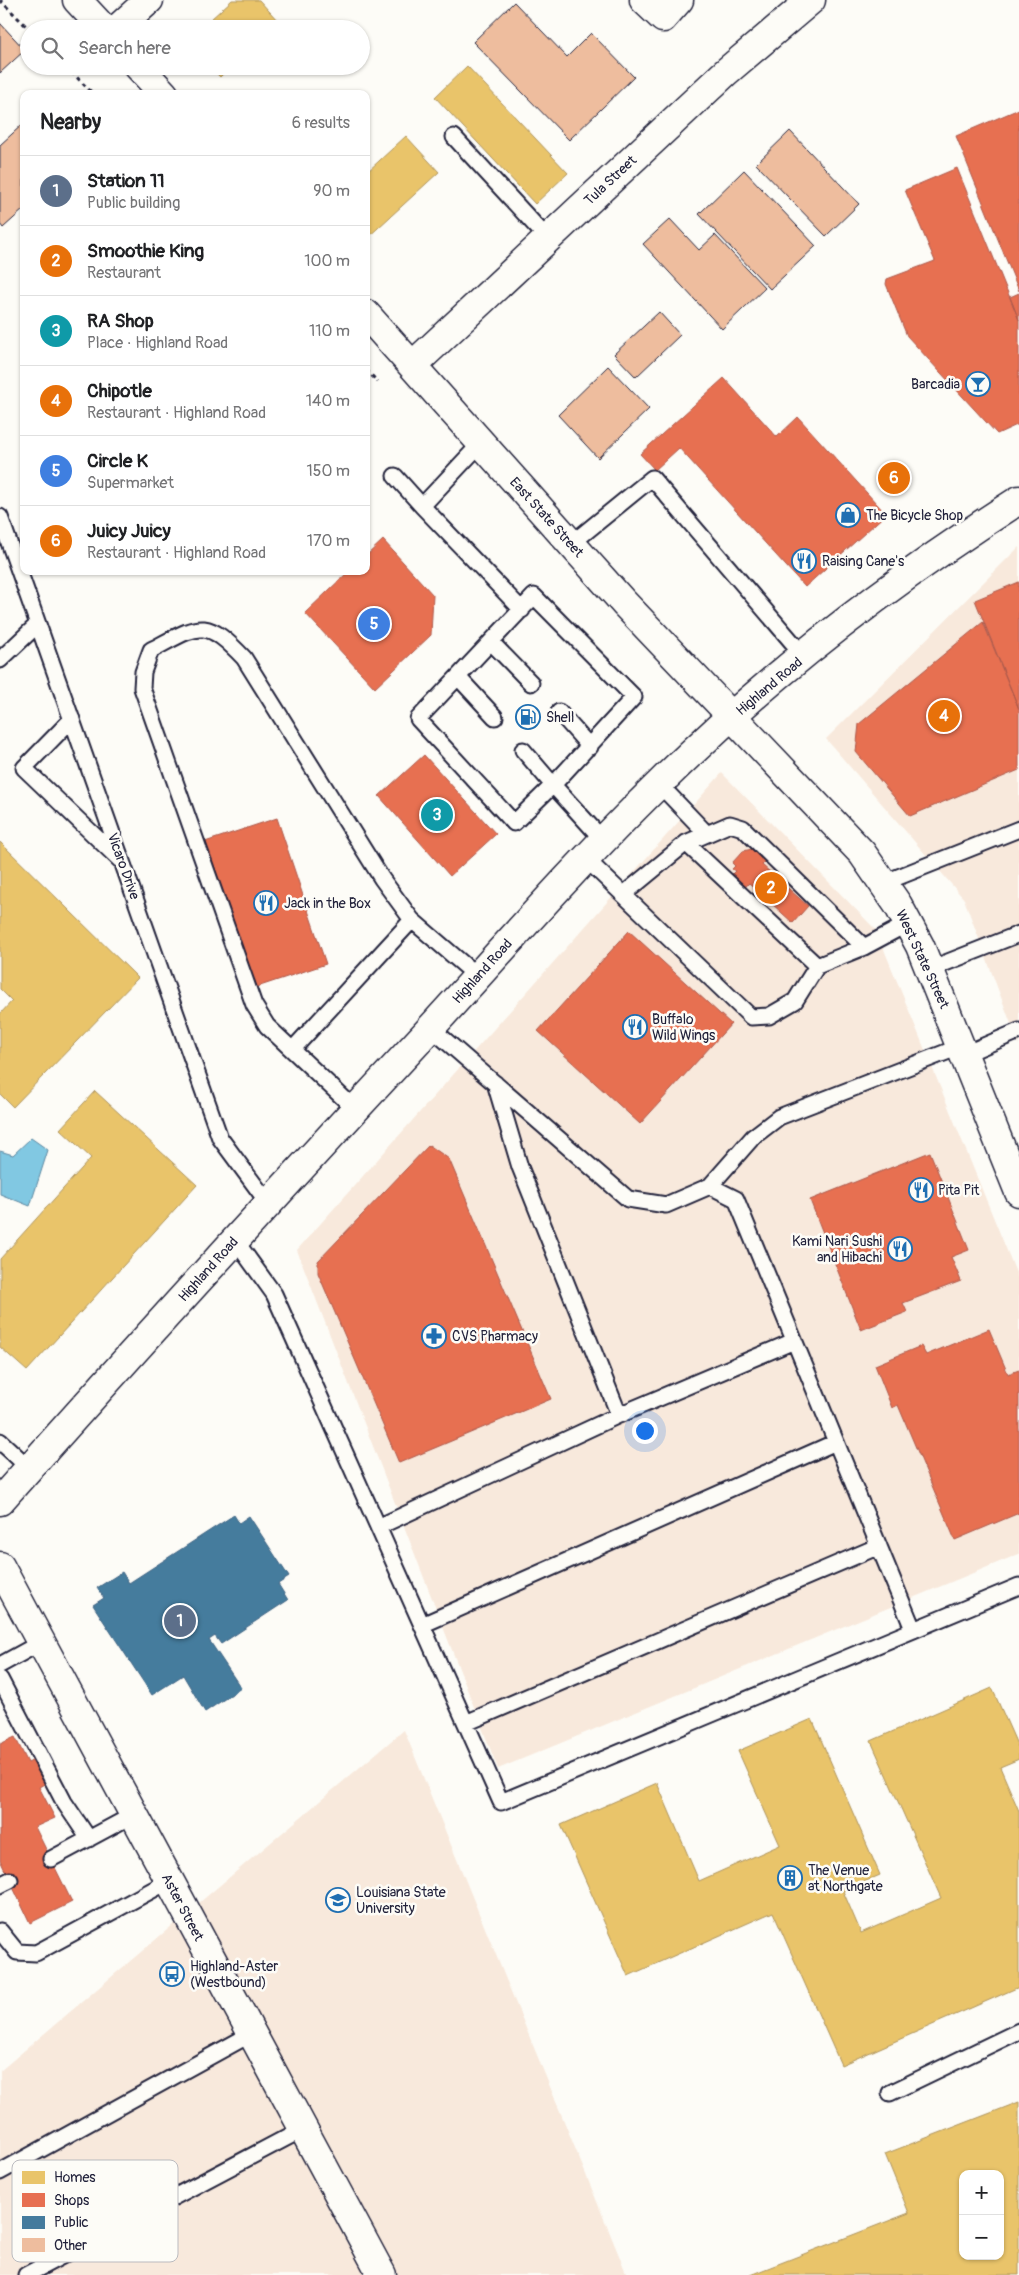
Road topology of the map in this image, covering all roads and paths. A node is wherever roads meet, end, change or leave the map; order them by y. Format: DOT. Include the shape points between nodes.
graph roads {
  1 [pos="0,0"];
  2 [pos="77,0"];
  3 [pos="149,0"];
  4 [pos="644,0"];
  5 [pos="679,0"];
  6 [pos="811,0"];
  7 [pos="20,20"];
  8 [pos="96,20"];
  9 [pos="127,20"];
  10 [pos="75,75"];
  11 [pos="146,75"];
  12 [pos="89,90"];
  13 [pos="160,90"];
  14 [pos="454,137"];
  15 [pos="548,239"];
  16 [pos="370,318"];
  17 [pos="413,364"];
  18 [pos="481,443"];
  19 [pos="395,476"];
  20 [pos="1019,500"];
  21 [pos="422,506"];
  22 [pos="0,518"];
  23 [pos="571,544"];
  24 [pos="20,574"];
  25 [pos="20,575"];
  26 [pos="522,610"];
  27 [pos="38,624"];
  28 [pos="491,642"];
  29 [pos="804,656"];
  30 [pos="0,660"];
  31 [pos="458,678"];
  32 [pos="531,683"];
  33 [pos="559,712"];
  34 [pos="733,716"];
  35 [pos="495,717"];
  36 [pos="72,719"];
  37 [pos="590,747"];
  38 [pos="523,750"];
  39 [pos="659,784"];
  40 [pos="553,785"];
  41 [pos="1019,829"];
  42 [pos="706,834"];
  43 [pos="686,843"];
  44 [pos="594,849"];
  45 [pos="123,863"];
  46 [pos="883,883"];
  47 [pos="624,894"];
  48 [pos="412,920"];
  49 [pos="909,923"];
  50 [pos="1019,934"];
  51 [pos="864,946"];
  52 [pos="817,966"];
  53 [pos="930,969"];
  54 [pos="477,976"];
  55 [pos="431,1028"];
  56 [pos="1019,1031"];
  57 [pos="292,1049"];
  58 [pos="964,1050"];
  59 [pos="495,1083"];
  60 [pos="355,1109"];
  61 [pos="710,1186"];
  62 [pos="1019,1192"];
  63 [pos="268,1203"];
  64 [pos="234,1240"];
  65 [pos="794,1341"];
  66 [pos="618,1415"];
  67 [pos="0,1441"];
  68 [pos="836,1442"];
  69 [pos="29,1468"];
  70 [pos="0,1501"];
  71 [pos="378,1527"];
  72 [pos="879,1546"];
  73 [pos="0,1566"];
  74 [pos="1019,1586"];
  75 [pos="422,1625"];
  76 [pos="913,1629"];
  77 [pos="40,1643"];
  78 [pos="0,1665"];
  79 [pos="0,1679"];
  80 [pos="466,1722"];
  81 [pos="133,1815"];
  82 [pos="89,1839"];
  83 [pos="51,1858"];
  84 [pos="169,1881"];
  85 [pos="0,1931"];
  86 [pos="1019,2031"];
  87 [pos="251,2034"];
  88 [pos="890,2093"];
  89 [pos="303,2130"];
  90 [pos="22,2160"];
  91 [pos="12,2165"];
  92 [pos="0,2172"];
  93 [pos="178,2195"];
  94 [pos="51,2262"];
  95 [pos="26,2275"];
  96 [pos="382,2275"];
  1 -- 7 [label="path"];
  2 -- 8 [label="street"];
  3 -- 9 [label="street"];
  4 -- 5 [label="street" via="663,18"];
  6 -- 15 [label="street, Tula Street" via="726,72"];
  10 -- 12 [label="path"];
  11 -- 13 [label="street"];
  14 -- 15 [label="lane"];
  15 -- 17 [label="street, Tula Street"];
  16 -- 17 [label="street, East State Street"];
  17 -- 18 [label="street, East State Street"];
  18 -- 21 [label="lane"];
  18 -- 23 [label="street, East State Street"];
  19 -- 21 [label="lane"];
  20 -- 29 [label="street, Highland Road" via="888,588"];
  21 -- 26 [label="lane"];
  22 -- 24 [label="lane, Vicaro Drive"];
  23 -- 29 [label="lane" via="652,478"];
  23 -- 34 [label="street, East State Street"];
  25 -- 27 [label="lane, Vicaro Drive"];
  26 -- 28 [label="lane"];
  26 -- 37 [label="lane" via="534,596 634,698"];
  27 -- 30 [label="lane"];
  27 -- 36 [label="lane, Vicaro Drive"];
  28 -- 31 [label="lane"];
  28 -- 32 [label="lane"];
  29 -- 34 [label="street, Highland Road"];
  31 -- 35 [label="lane"];
  31 -- 40 [label="lane" via="418,719 514,823"];
  33 -- 37 [label="lane"];
  34 -- 39 [label="street, Highland Road"];
  34 -- 46 [label="street, West State Street" via="862,853"];
  36 -- 45 [label="lane, Vicaro Drive"];
  36 -- 45 [label="lane" via="24,768"];
  37 -- 40 [label="lane"];
  38 -- 40 [label="lane"];
  39 -- 42 [label="lane"];
  39 -- 44 [label="street, Highland Road"];
  40 -- 44 [label="lane"];
  41 -- 46 [label="lane"];
  42 -- 43 [label="lane"];
  42 -- 51 [label="lane" via="730,824 743,828"];
  43 -- 47 [label="lane"];
  43 -- 52 [label="lane"];
  44 -- 47 [label="lane"];
  44 -- 54 [label="street, Highland Road"];
  45 -- 63 [label="lane, Vicaro Drive" via="220,1138"];
  46 -- 49 [label="street, West State Street"];
  47 -- 52 [label="lane" via="751,1018 769,1016 795,1001"];
  48 -- 54 [label="lane"];
  48 -- 57 [label="lane"];
  48 -- 57 [label="lane" via="382,879 238,651 224,637 207,628 189,630 151,650 143,672 142,688 254,1005 267,1026"];
  49 -- 51 [label="lane"];
  49 -- 53 [label="street, West State Street"];
  50 -- 53 [label="lane"];
  51 -- 52 [label="lane"];
  53 -- 58 [label="street, West State Street"];
  54 -- 55 [label="street, Highland Road"];
  55 -- 59 [label="lane"];
  55 -- 60 [label="street, Highland Road"];
  56 -- 58 [label="lane"];
  57 -- 60 [label="lane"];
  58 -- 61 [label="lane" via="779,1117 752,1137"];
  58 -- 62 [label="street, West State Street"];
  59 -- 61 [label="lane" via="628,1199 666,1205"];
  59 -- 66 [label="lane" via="520,1167"];
  60 -- 63 [label="street, Highland Road"];
  61 -- 65 [label="lane" via="736,1199"];
  63 -- 64 [label="street, Highland Road"];
  64 -- 69 [label="street, Highland Road"];
  64 -- 71 [label="lane" via="274,1294"];
  65 -- 66 [label="lane"];
  65 -- 68 [label="lane"];
  66 -- 71 [label="lane"];
  67 -- 69 [label="lane"];
  68 -- 72 [label="lane"];
  68 -- 75 [label="lane"];
  69 -- 70 [label="street, Highland Road"];
  71 -- 75 [label="lane"];
  72 -- 76 [label="lane"];
  72 -- 80 [label="lane"];
  73 -- 77 [label="street, Aster Street"];
  74 -- 76 [label="lane"];
  75 -- 80 [label="lane"];
  76 -- 80 [label="lane" via="501,1802"];
  77 -- 78 [label="lane"];
  77 -- 81 [label="street, Aster Street"];
  79 -- 82 [label="lane" via="64,1802"];
  81 -- 82 [label="lane"];
  81 -- 84 [label="street, Aster Street"];
  82 -- 83 [label="lane"];
  84 -- 85 [label="lane" via="36,1953 17,1952"];
  84 -- 87 [label="street, Aster Street"];
  86 -- 88 [label="lane"];
  87 -- 89 [label="street, Aster Street"];
  87 -- 90 [label="lane"];
  89 -- 93 [label="lane"];
  89 -- 96 [label="street, Aster Street"];
  91 -- 92 [label="lane"];
  94 -- 95 [label="lane"];
}
